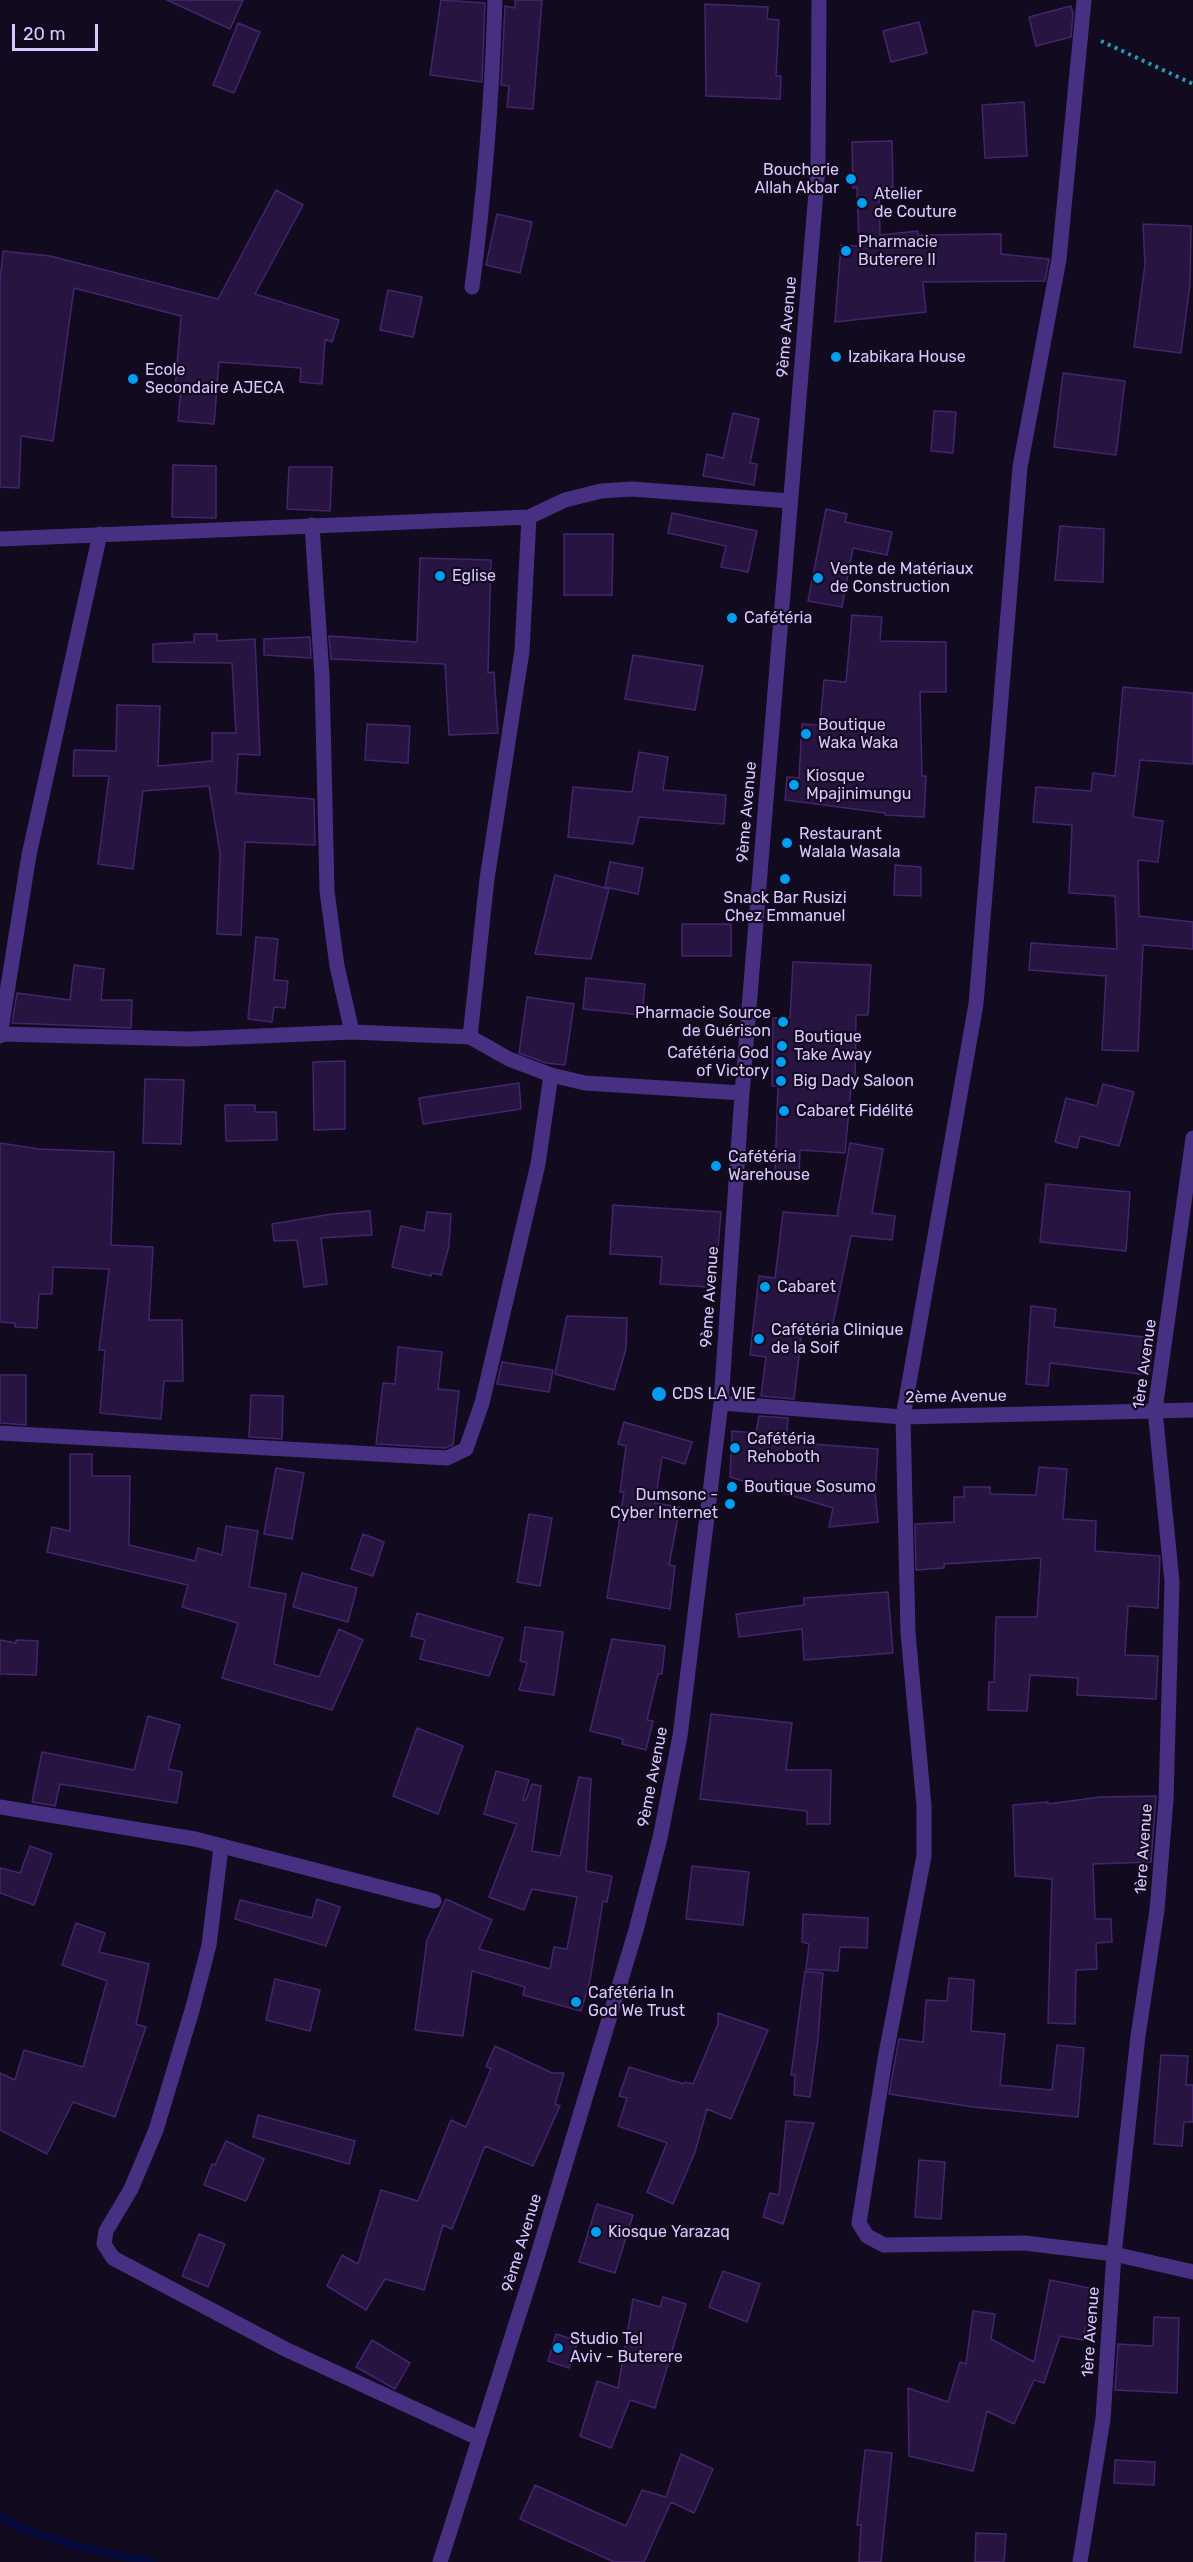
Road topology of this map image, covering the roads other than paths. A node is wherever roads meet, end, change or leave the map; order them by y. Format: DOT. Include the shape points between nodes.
graph roads {
  1 [pos="495,0"];
  2 [pos="819,0"];
  3 [pos="1084,0"];
  4 [pos="472,287"];
  5 [pos="790,501"];
  6 [pos="529,516"];
  7 [pos="312,525"];
  8 [pos="100,534"];
  9 [pos="0,539"];
  10 [pos="352,1032"];
  11 [pos="1,1035"];
  12 [pos="470,1037"];
  13 [pos="551,1075"];
  14 [pos="742,1093"];
  15 [pos="1193,1138"];
  16 [pos="721,1403"];
  17 [pos="1155,1410"];
  18 [pos="1193,1410"];
  19 [pos="903,1417"];
  20 [pos="0,1433"];
  21 [pos="0,1807"];
  22 [pos="221,1847"];
  23 [pos="434,1901"];
  24 [pos="1114,2254"];
  25 [pos="1193,2272"];
  26 [pos="478,2438"];
  27 [pos="440,2562"];
  28 [pos="1080,2562"];
  1 -- 4 [label="street" via="492,102 483,214"];
  2 -- 5 [label="street, 9ème Avenue" via="818,167"];
  3 -- 19 [label="street" via="1059,259 1020,467 976,1004"];
  5 -- 6 [label="street" via="601,491 565,500"];
  5 -- 14 [label="street, 9ème Avenue"];
  6 -- 7 [label="street"];
  6 -- 12 [label="street" via="522,651 487,879"];
  7 -- 8 [label="street"];
  7 -- 10 [label="street" via="322,676 327,891 337,966"];
  8 -- 9 [label="street"];
  8 -- 11 [label="street" via="29,855"];
  10 -- 11 [label="street" via="190,1039"];
  10 -- 12 [label="street"];
  12 -- 13 [label="street" via="509,1059"];
  13 -- 14 [label="street" via="585,1083"];
  13 -- 20 [label="street" via="538,1164 487,1380 466,1449 458,1455 447,1458"];
  14 -- 16 [label="street, 9ème Avenue"];
  15 -- 17 [label="street, 1ère Avenue"];
  16 -- 19 [label="street, 2ème Avenue"];
  16 -- 26 [label="street, 9ème Avenue" via="680,1736 660,1838 539,2252"];
  17 -- 18 [label="street, 2ème Avenue"];
  17 -- 19 [label="street, 2ème Avenue"];
  17 -- 24 [label="street, 1ère Avenue" via="1172,1582 1166,1800 1157,1910 1138,2036"];
  19 -- 24 [label="street" via="908,1633 924,1806 924,1856 859,2223 867,2236 884,2245 1025,2243"];
  21 -- 22 [label="street" via="195,1839"];
  22 -- 23 [label="street"];
  22 -- 26 [label="street" via="209,1945 193,2007 156,2130 131,2189 106,2231 104,2244 112,2258 275,2344"];
  24 -- 25 [label="street"];
  24 -- 28 [label="street, 1ère Avenue" via="1103,2419"];
  26 -- 27 [label="street, 9ème Avenue"];
}
